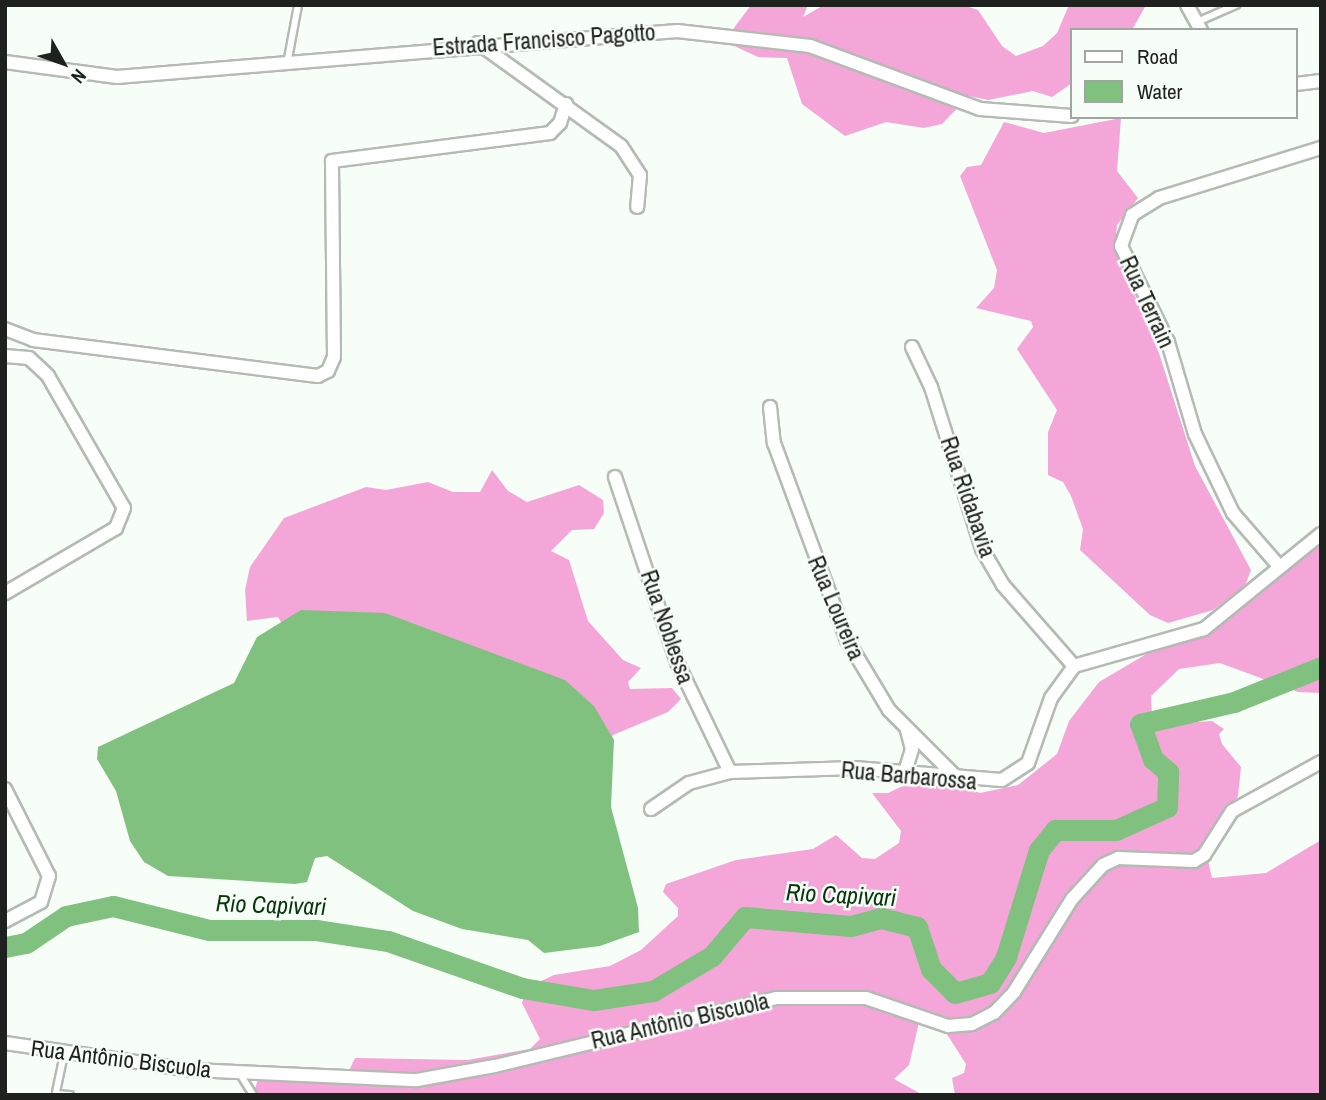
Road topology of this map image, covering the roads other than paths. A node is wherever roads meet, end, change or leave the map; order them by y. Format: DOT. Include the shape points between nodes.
graph roads {
  1 [pos="298,5"];
  2 [pos="1187,5"];
  3 [pos="1236,5"];
  4 [pos="1199,26"];
  5 [pos="478,43"];
  6 [pos="5,62"];
  7 [pos="287,66"];
  8 [pos="1321,81"];
  9 [pos="1298,85"];
  10 [pos="566,104"];
  11 [pos="1070,116"];
  12 [pos="1321,148"];
  13 [pos="637,207"];
  14 [pos="5,329"];
  15 [pos="912,347"];
  16 [pos="9,360"];
  17 [pos="770,407"];
  18 [pos="615,477"];
  19 [pos="1321,534"];
  20 [pos="1278,565"];
  21 [pos="5,593"];
  22 [pos="1074,666"];
  23 [pos="904,723"];
  24 [pos="1321,762"];
  25 [pos="730,772"];
  26 [pos="905,772"];
  27 [pos="958,779"];
  28 [pos="5,789"];
  29 [pos="651,809"];
  30 [pos="5,921"];
  31 [pos="5,1043"];
  32 [pos="64,1055"];
  33 [pos="240,1074"];
  34 [pos="56,1093"];
  35 [pos="70,1095"];
  36 [pos="253,1095"];
  1 -- 7 [label="lane"];
  2 -- 4 [label="street"];
  3 -- 4 [label="lane"];
  5 -- 7 [label="street, Estrada Francisco Pagotto"];
  5 -- 10 [label="street"];
  5 -- 11 [label="street, Estrada Francisco Pagotto" via="677,31 781,41 858,62 958,103 1028,116"];
  6 -- 7 [label="street, Estrada Francisco Pagotto" via="117,77"];
  8 -- 9 [label="street"];
  10 -- 13 [label="street" via="630,156 640,175"];
  10 -- 14 [label="street" via="560,123 550,133 332,161 334,357 328,371 318,376 33,340"];
  12 -- 20 [label="street, Rua Terrain" via="1159,198 1132,215 1121,246 1168,342 1195,433 1233,513"];
  15 -- 22 [label="street, Rua Ridabavia" via="931,387 982,549 1003,586"];
  16 -- 21 [label="street" via="29,358 48,376 122,500 123,515 116,528"];
  17 -- 23 [label="street, Rua Loureira" via="774,443 821,580 867,677"];
  18 -- 25 [label="street, Rua Noblessa" via="677,662"];
  19 -- 20 [label="street"];
  20 -- 22 [label="street" via="1233,610 1204,629"];
  22 -- 27 [label="street, Rua Barbarossa" via="1051,698 1028,763 1002,780"];
  23 -- 26 [label="street" via="912,749"];
  23 -- 27 [label="street, Rua Loureira"];
  24 -- 33 [label="street, Rua Antônio Biscuola" via="1232,811 1204,855 1194,861 1118,858 1103,865 1072,899 1014,992 993,1013 972,1024 948,1026 866,998 776,998 495,1066 417,1080"];
  25 -- 26 [label="street, Rua Barbarossa"];
  25 -- 29 [label="street, Rua Barbarossa" via="688,783"];
  26 -- 27 [label="street, Rua Barbarossa"];
  28 -- 30 [label="street" via="50,876 41,902"];
  31 -- 32 [label="street, Rua Antônio Biscuola"];
  32 -- 33 [label="street, Rua Antônio Biscuola"];
  32 -- 34 [label="lane"];
  33 -- 36 [label="lane"];
  34 -- 35 [label="lane"];
}
